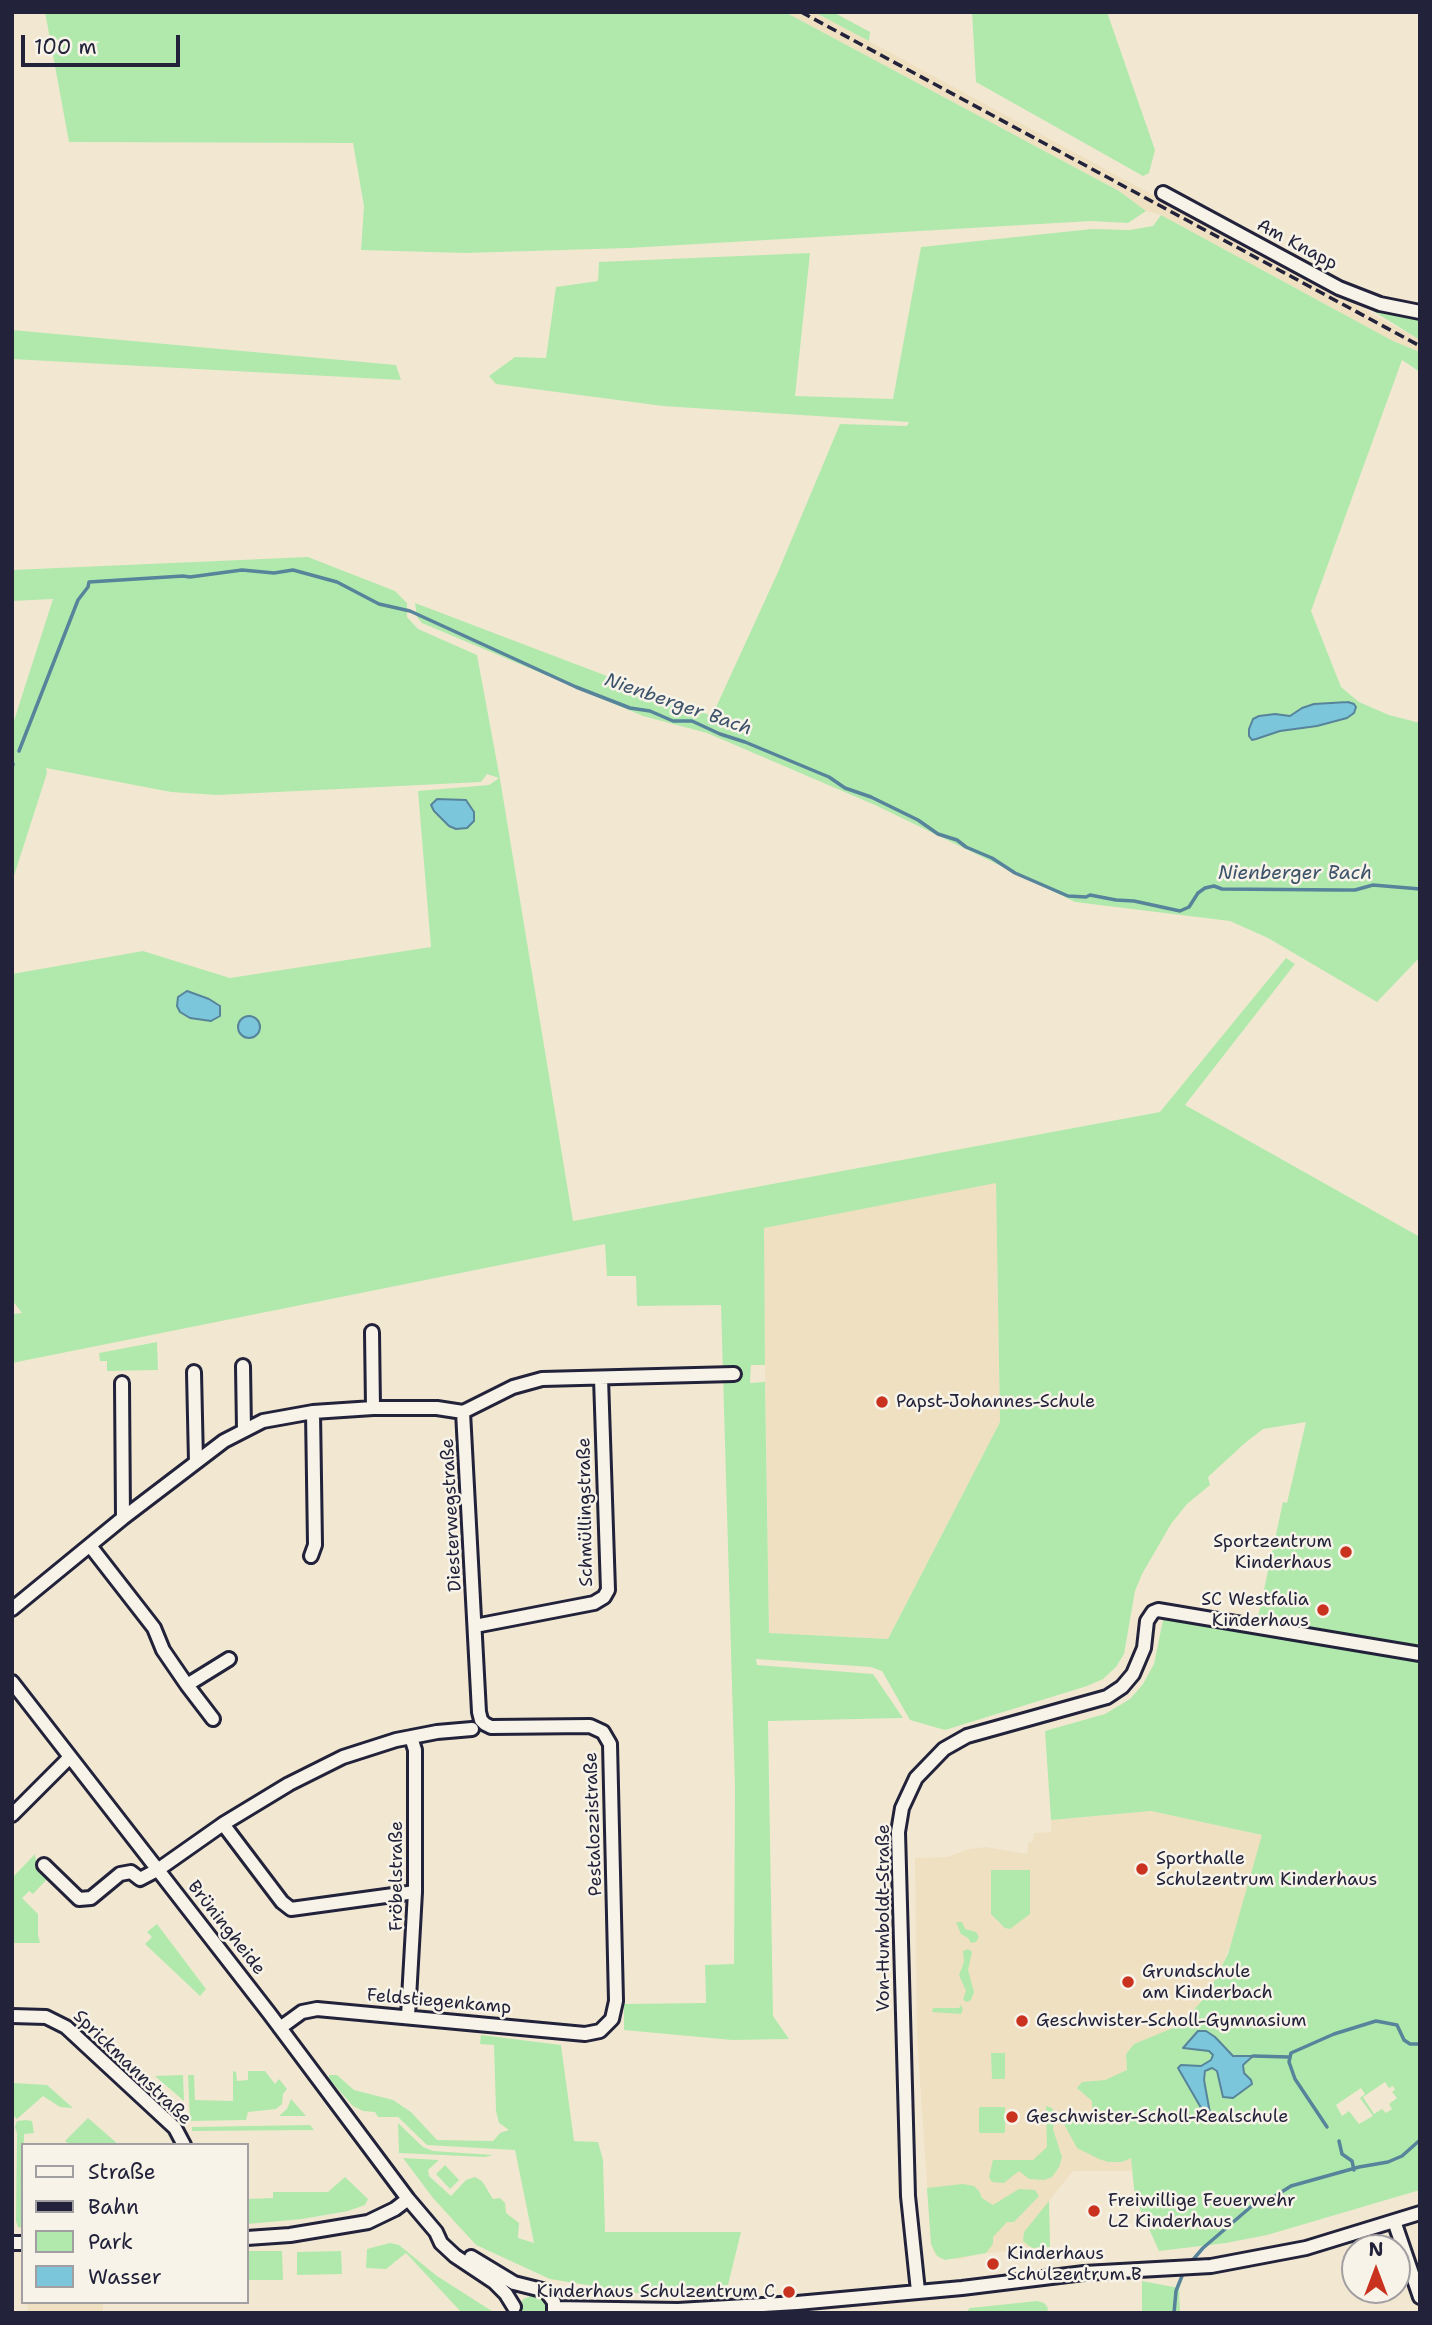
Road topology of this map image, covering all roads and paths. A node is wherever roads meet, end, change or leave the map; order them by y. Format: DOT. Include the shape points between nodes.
graph roads {
  1 [pos="1163,193"];
  2 [pos="1420,312"];
  3 [pos="372,1332"];
  4 [pos="243,1366"];
  5 [pos="194,1373"];
  6 [pos="734,1374"];
  7 [pos="601,1378"];
  8 [pos="122,1383"];
  9 [pos="373,1408"];
  10 [pos="313,1412"];
  11 [pos="463,1412"];
  12 [pos="244,1430"];
  13 [pos="196,1462"];
  14 [pos="123,1518"];
  15 [pos="91,1546"];
  16 [pos="312,1556"];
  17 [pos="12,1609"];
  18 [pos="475,1626"];
  19 [pos="1420,1654"];
  20 [pos="229,1659"];
  21 [pos="12,1682"];
  22 [pos="187,1685"];
  23 [pos="213,1718"];
  24 [pos="485,1724"];
  25 [pos="471,1729"];
  26 [pos="411,1737"];
  27 [pos="71,1757"];
  28 [pos="12,1815"];
  29 [pos="223,1824"];
  30 [pos="44,1865"];
  31 [pos="159,1869"];
  32 [pos="415,1892"];
  33 [pos="12,2016"];
  34 [pos="408,2016"];
  35 [pos="280,2028"];
  36 [pos="600,2031"];
  37 [pos="183,2143"];
  38 [pos="408,2199"];
  39 [pos="1420,2213"];
  40 [pos="1394,2221"];
  41 [pos="436,2232"];
  42 [pos="248,2238"];
  43 [pos="529,2288"];
  44 [pos="918,2291"];
  45 [pos="1420,2297"];
  46 [pos="514,2310"];
  47 [pos="554,2311"];
  1 -- 2 [label="street, Am Knapp" via="1339,288 1380,304"];
  3 -- 9 [label="street"];
  4 -- 12 [label="street"];
  5 -- 13 [label="street"];
  6 -- 7 [label="street, Diesterwegstraße"];
  7 -- 11 [label="street, Diesterwegstraße" via="530,1381"];
  7 -- 18 [label="street, Schmüllingstraße" via="608,1590 594,1603"];
  8 -- 14 [label="street"];
  9 -- 10 [label="street"];
  9 -- 11 [label="street"];
  10 -- 12 [label="street" via="263,1421"];
  10 -- 16 [label="street"];
  11 -- 18 [label="street, Diesterwegstraße"];
  12 -- 13 [label="street"];
  13 -- 14 [label="street"];
  14 -- 15 [label="street"];
  15 -- 17 [label="street"];
  15 -- 22 [label="street" via="154,1628"];
  18 -- 24 [label="street, Diesterwegstraße" via="479,1712"];
  19 -- 44 [label="street, Von-Humboldt-Straße" via="1153,1612 1140,1660 1122,1687 1107,1697 967,1736 938,1754 916,1778 902,1808 898,1832 908,2196"];
  20 -- 22 [label="street"];
  21 -- 27 [label="street, Brüningheide"];
  22 -- 23 [label="street"];
  24 -- 36 [label="street, Pestalozzistraße" via="590,1727 608,1739 616,2001 612,2018"];
  25 -- 26 [label="street"];
  26 -- 29 [label="street" via="343,1757"];
  26 -- 32 [label="street, Fröbelstraße" via="415,1750"];
  27 -- 28 [label="street"];
  27 -- 31 [label="street, Brüningheide"];
  29 -- 31 [label="street"];
  29 -- 32 [label="street" via="291,1909"];
  30 -- 31 [label="street" via="79,1899 91,1898 120,1874 131,1872 140,1879"];
  31 -- 35 [label="street, Brüningheide"];
  32 -- 34 [label="street, Fröbelstraße"];
  33 -- 37 [label="street, Sprickmannstraße" via="46,2017 66,2027 175,2128"];
  34 -- 35 [label="street, Feldstiegenkamp" via="317,2009 302,2012"];
  34 -- 36 [label="street, Feldstiegenkamp" via="585,2034"];
  35 -- 38 [label="street, Brüningheide"];
  38 -- 41 [label="street, Brüningheide"];
  38 -- 42 [label="street" via="368,2222"];
  39 -- 40 [label="street"];
  40 -- 44 [label="street" via="1290,2252 1199,2267 1084,2273"];
  40 -- 45 [label="street"];
  41 -- 43 [label="street" via="480,2264"];
  41 -- 46 [label="street, Brüningheide" via="455,2256 494,2282"];
  43 -- 46 [label="street" via="518,2295"];
  43 -- 47 [label="street" via="548,2293"];
  44 -- 47 [label="street" via="797,2303"];
}
